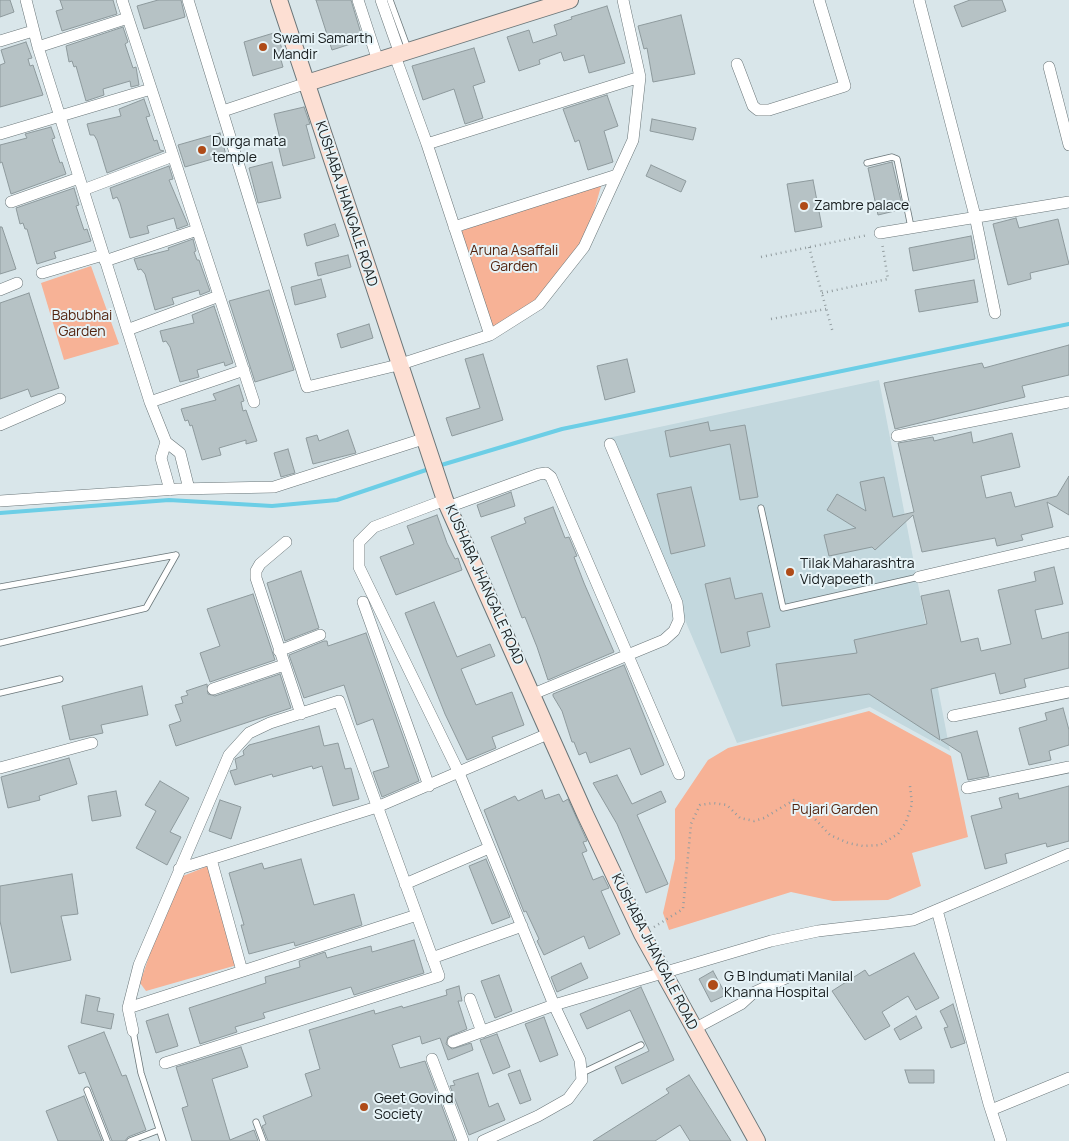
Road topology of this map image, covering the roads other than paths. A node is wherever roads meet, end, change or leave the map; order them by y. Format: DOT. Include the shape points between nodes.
graph roads {
  1 [pos="26,0"];
  2 [pos="122,0"];
  3 [pos="188,0"];
  4 [pos="279,0"];
  5 [pos="358,0"];
  6 [pos="381,0"];
  7 [pos="390,0"];
  8 [pos="624,0"];
  9 [pos="819,0"];
  10 [pos="919,0"];
  11 [pos="561,1"];
  12 [pos="128,18"];
  13 [pos="33,31"];
  14 [pos="0,41"];
  15 [pos="38,47"];
  16 [pos="401,54"];
  17 [pos="378,61"];
  18 [pos="737,64"];
  19 [pos="1049,67"];
  20 [pos="640,77"];
  21 [pos="307,83"];
  22 [pos="151,89"];
  23 [pos="222,111"];
  24 [pos="60,116"];
  25 [pos="0,134"];
  26 [pos="427,144"];
  27 [pos="1069,145"];
  28 [pos="173,156"];
  29 [pos="867,162"];
  30 [pos="617,175"];
  31 [pos="79,178"];
  32 [pos="83,190"];
  33 [pos="11,202"];
  34 [pos="1069,202"];
  35 [pos="975,216"];
  36 [pos="454,227"];
  37 [pos="911,227"];
  38 [pos="197,230"];
  39 [pos="880,233"];
  40 [pos="104,258"];
  41 [pos="42,273"];
  42 [pos="17,283"];
  43 [pos="0,290"];
  44 [pos="219,296"];
  45 [pos="995,313"];
  46 [pos="127,330"];
  47 [pos="490,335"];
  48 [pos="398,365"];
  49 [pos="244,370"];
  50 [pos="60,399"];
  51 [pos="150,402"];
  52 [pos="254,402"];
  53 [pos="1069,402"];
  54 [pos="0,425"];
  55 [pos="897,436"];
  56 [pos="166,442"];
  57 [pos="610,444"];
  58 [pos="425,445"];
  59 [pos="189,489"];
  60 [pos="170,490"];
  61 [pos="445,499"];
  62 [pos="0,501"];
  63 [pos="761,508"];
  64 [pos="286,542"];
  65 [pos="1069,542"];
  66 [pos="919,578"];
  67 [pos="0,586"];
  68 [pos="363,602"];
  69 [pos="320,634"];
  70 [pos="0,643"];
  71 [pos="279,650"];
  72 [pos="628,655"];
  73 [pos="284,665"];
  74 [pos="60,679"];
  75 [pos="213,690"];
  76 [pos="1069,692"];
  77 [pos="0,693"];
  78 [pos="533,694"];
  79 [pos="301,714"];
  80 [pos="952,716"];
  81 [pos="550,733"];
  82 [pos="92,743"];
  83 [pos="1069,766"];
  84 [pos="0,768"];
  85 [pos="459,773"];
  86 [pos="679,774"];
  87 [pos="429,786"];
  88 [pos="967,788"];
  89 [pos="377,807"];
  90 [pos="489,848"];
  91 [pos="1069,854"];
  92 [pos="211,860"];
  93 [pos="179,869"];
  94 [pos="405,884"];
  95 [pos="937,910"];
  96 [pos="417,915"];
  97 [pos="522,926"];
  98 [pos="432,958"];
  99 [pos="242,970"];
  100 [pos="662,972"];
  101 [pos="788,977"];
  102 [pos="470,998"];
  103 [pos="554,1005"];
  104 [pos="128,1008"];
  105 [pos="694,1029"];
  106 [pos="133,1031"];
  107 [pos="482,1032"];
  108 [pos="453,1042"];
  109 [pos="640,1045"];
  110 [pos="432,1059"];
  111 [pos="165,1062"];
  112 [pos="582,1073"];
  113 [pos="1069,1078"];
  114 [pos="87,1090"];
  115 [pos="991,1110"];
  116 [pos="256,1122"];
  117 [pos="159,1130"];
  118 [pos="107,1141"];
  119 [pos="130,1141"];
  120 [pos="163,1141"];
  121 [pos="263,1141"];
  122 [pos="463,1141"];
  123 [pos="483,1141"];
  124 [pos="757,1141"];
  125 [pos="1001,1141"];
  1 -- 13 [label="street"];
  2 -- 12 [label="street"];
  3 -- 23 [label="street"];
  4 -- 21 [label="street, KUSHABA JHANGALE ROAD"];
  5 -- 17 [label="street"];
  6 -- 16 [label="street"];
  7 -- 16 [label="lane"];
  8 -- 20 [label="street"];
  9 -- 18 [label="street" via="845,86 769,110 758,110"];
  10 -- 35 [label="street"];
  11 -- 16 [label="street"];
  12 -- 15 [label="street"];
  12 -- 22 [label="street"];
  13 -- 14 [label="street"];
  13 -- 15 [label="street"];
  15 -- 24 [label="street"];
  16 -- 17 [label="street"];
  16 -- 26 [label="street"];
  17 -- 21 [label="street"];
  19 -- 27 [label="street"];
  20 -- 26 [label="street"];
  20 -- 30 [label="street" via="633,140"];
  21 -- 23 [label="street"];
  21 -- 48 [label="street, KUSHABA JHANGALE ROAD"];
  22 -- 24 [label="street"];
  22 -- 28 [label="street"];
  23 -- 48 [label="street" via="307,387"];
  24 -- 25 [label="street"];
  24 -- 31 [label="street"];
  26 -- 36 [label="street"];
  28 -- 32 [label="street"];
  28 -- 38 [label="street"];
  29 -- 37 [label="lane" via="897,159"];
  30 -- 36 [label="street"];
  30 -- 47 [label="street" via="584,247 539,304"];
  31 -- 32 [label="street"];
  31 -- 33 [label="street"];
  32 -- 40 [label="street"];
  34 -- 35 [label="street"];
  35 -- 37 [label="street"];
  35 -- 45 [label="street"];
  36 -- 47 [label="street"];
  37 -- 39 [label="street"];
  38 -- 40 [label="street"];
  38 -- 44 [label="street"];
  40 -- 41 [label="street"];
  40 -- 46 [label="street"];
  42 -- 43 [label="street"];
  44 -- 46 [label="street"];
  44 -- 49 [label="street"];
  46 -- 51 [label="street"];
  47 -- 48 [label="street"];
  48 -- 58 [label="street, KUSHABA JHANGALE ROAD"];
  49 -- 51 [label="street"];
  49 -- 52 [label="street"];
  50 -- 54 [label="street"];
  51 -- 56 [label="street"];
  53 -- 55 [label="street"];
  56 -- 59 [label="street" via="180,453"];
  56 -- 60 [label="street" via="161,458"];
  57 -- 72 [label="street" via="677,603 680,620 664,640"];
  58 -- 59 [label="street" via="274,487"];
  58 -- 61 [label="street, KUSHABA JHANGALE ROAD"];
  59 -- 60 [label="street"];
  60 -- 62 [label="street"];
  61 -- 72 [label="street" via="539,474 546,473 551,477"];
  61 -- 78 [label="street, KUSHABA JHANGALE ROAD"];
  61 -- 85 [label="street" via="374,527 359,542 358,567"];
  63 -- 66 [label="lane" via="783,608"];
  64 -- 71 [label="street" via="256,571"];
  65 -- 66 [label="street"];
  67 -- 70 [label="lane" via="176,555 146,608"];
  68 -- 87 [label="street"];
  69 -- 71 [label="street"];
  71 -- 73 [label="street"];
  72 -- 78 [label="street"];
  72 -- 86 [label="street"];
  73 -- 75 [label="street"];
  73 -- 79 [label="street"];
  74 -- 77 [label="lane"];
  76 -- 80 [label="street"];
  78 -- 81 [label="street, KUSHABA JHANGALE ROAD"];
  79 -- 89 [label="street" via="339,702"];
  79 -- 93 [label="street" via="249,734 229,756"];
  81 -- 85 [label="street"];
  81 -- 100 [label="street, KUSHABA JHANGALE ROAD" via="585,814"];
  82 -- 84 [label="street"];
  83 -- 88 [label="street"];
  85 -- 87 [label="street"];
  85 -- 90 [label="street"];
  87 -- 89 [label="street"];
  89 -- 92 [label="street"];
  89 -- 94 [label="street"];
  90 -- 94 [label="street"];
  90 -- 97 [label="street"];
  91 -- 95 [label="street"];
  92 -- 93 [label="street"];
  92 -- 99 [label="street"];
  93 -- 104 [label="street" via="139,965"];
  94 -- 96 [label="street"];
  95 -- 100 [label="street" via="913,920 818,931 771,941"];
  95 -- 115 [label="street"];
  96 -- 98 [label="street"];
  96 -- 99 [label="street"];
  97 -- 98 [label="street"];
  97 -- 103 [label="street"];
  98 -- 111 [label="street" via="439,976"];
  99 -- 104 [label="street"];
  100 -- 103 [label="street"];
  100 -- 105 [label="street, KUSHABA JHANGALE ROAD"];
  101 -- 105 [label="street" via="753,993 741,1004"];
  102 -- 107 [label="street"];
  103 -- 107 [label="street"];
  103 -- 112 [label="street" via="580,1060"];
  104 -- 106 [label="street"];
  105 -- 124 [label="street, KUSHABA JHANGALE ROAD"];
  106 -- 117 [label="lane" via="141,1072"];
  107 -- 108 [label="street"];
  109 -- 112 [label="lane"];
  110 -- 122 [label="street"];
  112 -- 123 [label="street" via="582,1080 568,1098 538,1116"];
  113 -- 115 [label="street"];
  114 -- 118 [label="lane"];
  115 -- 125 [label="street"];
  116 -- 121 [label="lane"];
  117 -- 119 [label="lane"];
  117 -- 120 [label="lane"];
}
